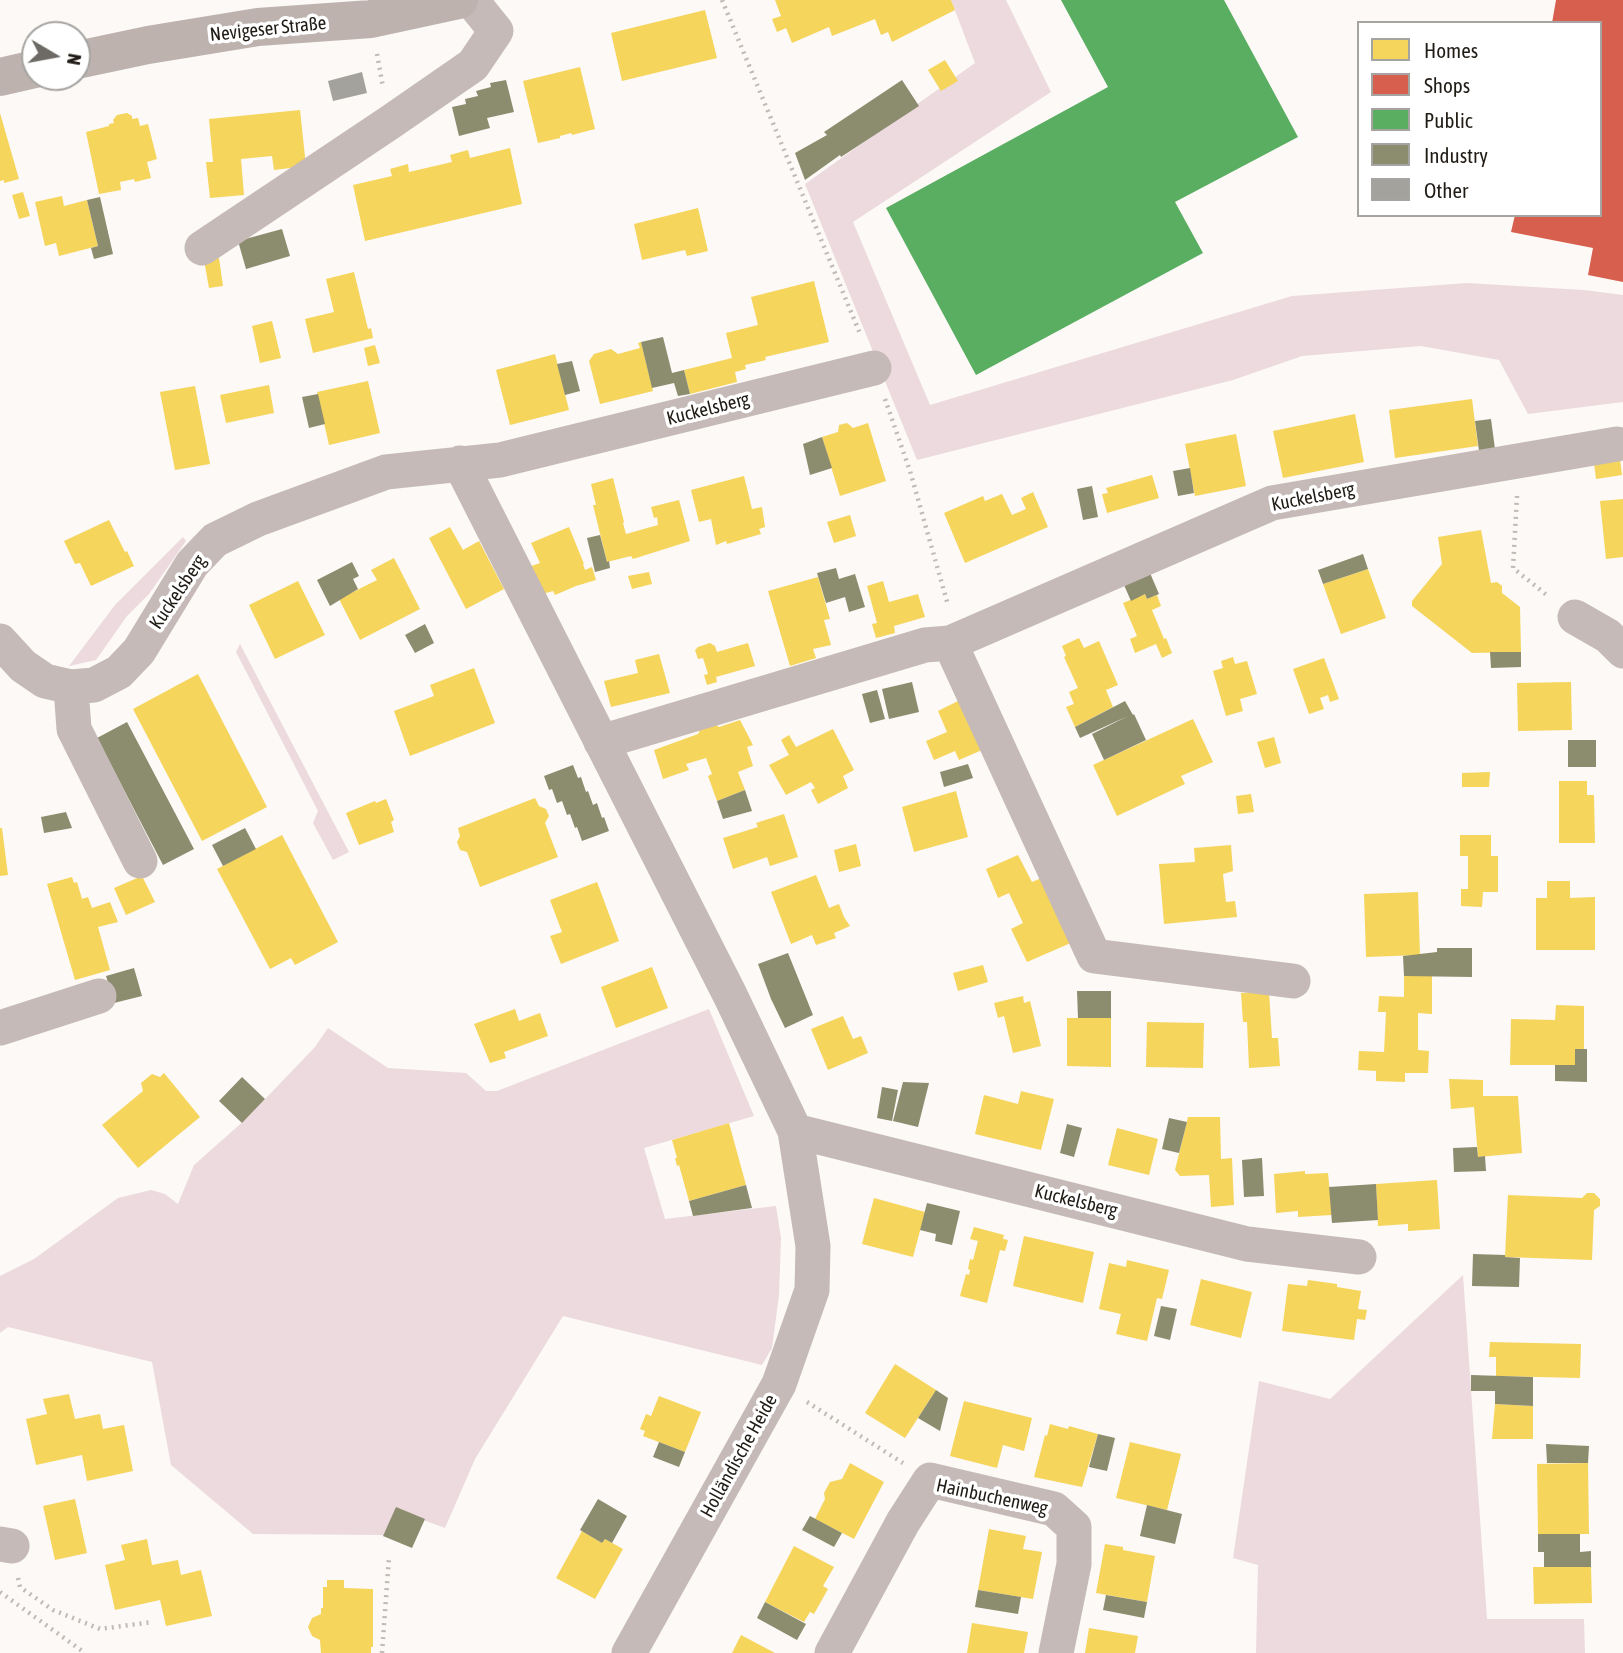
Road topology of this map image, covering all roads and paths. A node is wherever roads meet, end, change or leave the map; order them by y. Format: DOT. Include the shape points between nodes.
graph roads {
  1 [pos="459,0"];
  2 [pos="471,0"];
  3 [pos="722,0"];
  4 [pos="371,19"];
  5 [pos="91,57"];
  6 [pos="21,72"];
  7 [pos="0,76"];
  8 [pos="389,124"];
  9 [pos="202,248"];
  10 [pos="874,368"];
  11 [pos="1617,444"];
  12 [pos="1519,460"];
  13 [pos="460,463"];
  14 [pos="1575,617"];
  15 [pos="0,641"];
  16 [pos="954,642"];
  17 [pos="1623,651"];
  18 [pos="71,688"];
  19 [pos="601,742"];
  20 [pos="140,861"];
  21 [pos="1293,981"];
  22 [pos="99,996"];
  23 [pos="0,1028"];
  24 [pos="795,1131"];
  25 [pos="1359,1257"];
  26 [pos="779,1384"];
  27 [pos="930,1480"];
  28 [pos="6,1545"];
  29 [pos="389,1557"];
  30 [pos="0,1592"];
  31 [pos="152,1622"];
  32 [pos="85,1653"];
  33 [pos="382,1653"];
  34 [pos="629,1653"];
  35 [pos="832,1653"];
  36 [pos="1056,1653"];
  1 -- 4 [label="main road, Nevigeser Straße"];
  2 -- 8 [label="street" via="496,31 473,65"];
  3 -- 10 [label="path"];
  4 -- 5 [label="main road, Nevigeser Straße" via="258,27"];
  4 -- 8 [label="path"];
  6 -- 7 [label="main road"];
  8 -- 9 [label="street"];
  10 -- 13 [label="street, Kuckelsberg" via="500,460"];
  10 -- 16 [label="path" via="910,471"];
  11 -- 12 [label="street, Kuckelsberg"];
  12 -- 14 [label="path" via="1513,568"];
  12 -- 16 [label="street, Kuckelsberg" via="1272,503"];
  13 -- 18 [label="street, Kuckelsberg" via="386,472 257,519 215,540 192,564 139,651 119,672 94,685"];
  13 -- 19 [label="street"];
  14 -- 17 [label="street" via="1608,636"];
  15 -- 18 [label="street" via="45,681"];
  16 -- 19 [label="street, Kuckelsberg" via="925,645"];
  16 -- 21 [label="street" via="1094,956"];
  18 -- 20 [label="street" via="74,729"];
  19 -- 24 [label="street"];
  22 -- 23 [label="street"];
  24 -- 25 [label="street, Kuckelsberg" via="1247,1244"];
  24 -- 26 [label="street, Holländische Heide" via="813,1246 812,1290"];
  26 -- 27 [label="path"];
  26 -- 34 [label="street, Holländische Heide"];
  27 -- 35 [label="street, Hainbuchenweg"];
  27 -- 36 [label="street, Hainbuchenweg" via="1054,1509 1074,1527 1074,1564"];
  28 -- 31 [label="path" via="20,1587 53,1610 100,1629"];
  29 -- 33 [label="path"];
  30 -- 32 [label="path"];
}
